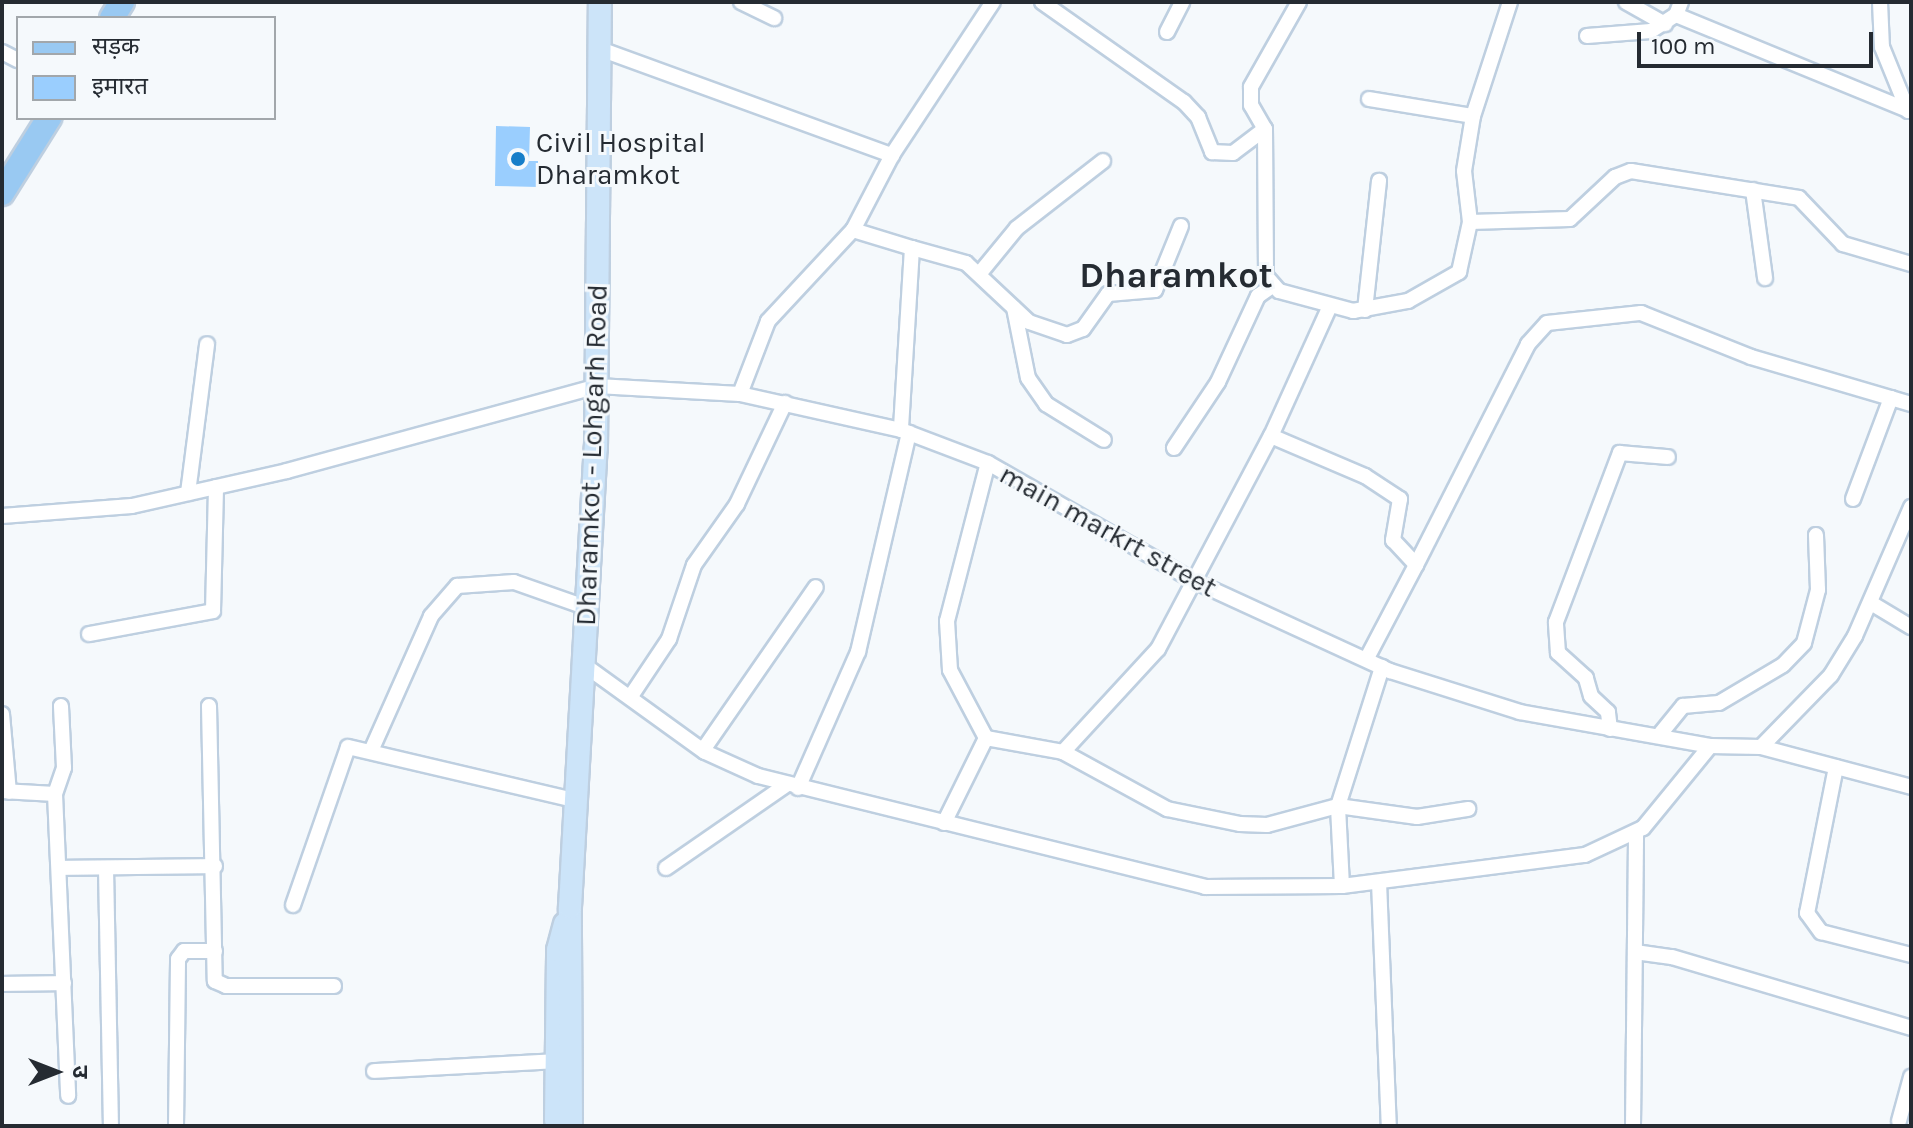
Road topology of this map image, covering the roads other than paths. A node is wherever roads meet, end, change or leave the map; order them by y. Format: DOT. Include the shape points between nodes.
graph roads {
  1 [pos="600,2"];
  2 [pos="741,2"];
  3 [pos="993,2"];
  4 [pos="1042,2"];
  5 [pos="1182,2"];
  6 [pos="1299,2"];
  7 [pos="1510,2"];
  8 [pos="1626,2"];
  9 [pos="1880,2"];
  10 [pos="1674,13"];
  11 [pos="774,18"];
  12 [pos="1167,32"];
  13 [pos="1587,36"];
  14 [pos="600,49"];
  15 [pos="1369,99"];
  16 [pos="1908,111"];
  17 [pos="1473,116"];
  18 [pos="48,120"];
  19 [pos="1265,129"];
  20 [pos="892,155"];
  21 [pos="1103,161"];
  22 [pos="1379,181"];
  23 [pos="1753,190"];
  24 [pos="2,193"];
  25 [pos="1470,222"];
  26 [pos="1181,226"];
  27 [pos="853,230"];
  28 [pos="912,248"];
  29 [pos="1911,264"];
  30 [pos="980,273"];
  31 [pos="1765,278"];
  32 [pos="1271,287"];
  33 [pos="1330,306"];
  34 [pos="1014,308"];
  35 [pos="1365,310"];
  36 [pos="207,344"];
  37 [pos="597,386"];
  38 [pos="740,394"];
  39 [pos="1891,398"];
  40 [pos="785,403"];
  41 [pos="1911,404"];
  42 [pos="905,432"];
  43 [pos="1271,436"];
  44 [pos="1104,440"];
  45 [pos="1174,448"];
  46 [pos="1668,457"];
  47 [pos="988,463"];
  48 [pos="216,487"];
  49 [pos="188,493"];
  50 [pos="1853,499"];
  51 [pos="1911,507"];
  52 [pos="2,516"];
  53 [pos="1816,535"];
  54 [pos="1905,543"];
  55 [pos="1416,565"];
  56 [pos="1194,581"];
  57 [pos="816,587"];
  58 [pos="1871,603"];
  59 [pos="585,607"];
  60 [pos="1911,627"];
  61 [pos="89,634"];
  62 [pos="1366,660"];
  63 [pos="587,667"];
  64 [pos="1382,667"];
  65 [pos="631,696"];
  66 [pos="61,706"];
  67 [pos="209,706"];
  68 [pos="2,714"];
  69 [pos="1608,729"];
  70 [pos="1661,733"];
  71 [pos="986,738"];
  72 [pos="1710,746"];
  73 [pos="1761,747"];
  74 [pos="703,750"];
  75 [pos="371,751"];
  76 [pos="1063,752"];
  77 [pos="1836,767"];
  78 [pos="792,787"];
  79 [pos="1911,787"];
  80 [pos="5,792"];
  81 [pos="55,794"];
  82 [pos="578,801"];
  83 [pos="1338,806"];
  84 [pos="1468,809"];
  85 [pos="944,823"];
  86 [pos="1636,832"];
  87 [pos="215,866"];
  88 [pos="59,868"];
  89 [pos="106,868"];
  90 [pos="666,868"];
  91 [pos="1379,882"];
  92 [pos="1342,886"];
  93 [pos="293,905"];
  94 [pos="570,907"];
  95 [pos="215,951"];
  96 [pos="1635,952"];
  97 [pos="1911,955"];
  98 [pos="64,983"];
  99 [pos="2,984"];
  100 [pos="334,986"];
  101 [pos="1911,1028"];
  102 [pos="556,1061"];
  103 [pos="374,1071"];
  104 [pos="1911,1077"];
  105 [pos="68,1096"];
  106 [pos="1899,1121"];
  107 [pos="111,1126"];
  108 [pos="176,1126"];
  109 [pos="556,1126"];
  110 [pos="571,1126"];
  111 [pos="1389,1126"];
  112 [pos="1633,1126"];
  1 -- 14 [label="street, Dharamkot - Lohgarh Road"];
  2 -- 11 [label="street"];
  3 -- 20 [label="street"];
  4 -- 19 [label="street" via="1184,102 1198,117 1212,152 1233,153"];
  5 -- 12 [label="street"];
  6 -- 19 [label="street" via="1251,87 1251,105"];
  7 -- 17 [label="street"];
  8 -- 10 [label="street"];
  9 -- 16 [label="street" via="1882,47"];
  10 -- 13 [label="street" via="1640,34"];
  10 -- 16 [label="street"];
  14 -- 20 [label="street"];
  14 -- 37 [label="street, Dharamkot - Lohgarh Road"];
  15 -- 17 [label="street"];
  17 -- 25 [label="street" via="1464,171"];
  18 -- 24 [label="main road"];
  19 -- 32 [label="street" via="1266,276"];
  20 -- 27 [label="street"];
  21 -- 30 [label="street" via="1017,228"];
  22 -- 35 [label="street"];
  23 -- 25 [label="street" via="1622,172 1570,219"];
  23 -- 29 [label="street" via="1799,198 1843,244"];
  23 -- 31 [label="street"];
  25 -- 35 [label="street" via="1467,256 1445,285"];
  26 -- 34 [label="street" via="1163,282 1143,293 1108,294 1078,334 1055,333"];
  27 -- 28 [label="street"];
  27 -- 38 [label="street" via="768,321"];
  28 -- 30 [label="street" via="966,263"];
  28 -- 42 [label="street"];
  30 -- 34 [label="street"];
  32 -- 33 [label="street"];
  32 -- 45 [label="street" via="1258,296 1218,382"];
  33 -- 35 [label="street"];
  33 -- 43 [label="street"];
  34 -- 44 [label="street" via="1028,378 1046,404"];
  36 -- 49 [label="street"];
  37 -- 38 [label="street, main markrt street"];
  37 -- 48 [label="street, main markrt street"];
  37 -- 59 [label="street, Dharamkot - Lohgarh Road"];
  38 -- 40 [label="street, main markrt street"];
  39 -- 41 [label="street"];
  39 -- 50 [label="street"];
  39 -- 55 [label="street" via="1751,357 1641,313 1547,323 1528,344"];
  40 -- 42 [label="street, main markrt street"];
  40 -- 65 [label="street" via="737,504 694,565 669,639"];
  42 -- 47 [label="street, main markrt street"];
  42 -- 78 [label="street" via="866,624"];
  43 -- 55 [label="street" via="1365,476 1400,499 1393,540"];
  43 -- 56 [label="street"];
  46 -- 69 [label="street" via="1620,453 1556,622 1558,653 1586,678 1591,696 1608,712"];
  47 -- 56 [label="street, main markrt street"];
  47 -- 71 [label="street" via="947,621 950,670"];
  48 -- 49 [label="street, main markrt street"];
  48 -- 61 [label="street" via="213,611"];
  49 -- 52 [label="street, main markrt street" via="132,506"];
  51 -- 54 [label="street"];
  53 -- 70 [label="street" via="1818,590 1804,643 1783,665 1719,703 1683,706"];
  54 -- 58 [label="street"];
  55 -- 62 [label="street"];
  56 -- 62 [label="street, main markrt street"];
  56 -- 76 [label="street" via="1158,649"];
  57 -- 74 [label="street"];
  58 -- 60 [label="street"];
  58 -- 73 [label="street" via="1831,675"];
  59 -- 63 [label="street, Dharamkot - Lohgarh Road"];
  59 -- 75 [label="street" via="514,582 457,586 431,616"];
  62 -- 64 [label="street, main markrt street"];
  63 -- 65 [label="street"];
  63 -- 82 [label="street, Dharamkot - Lohgarh Road"];
  64 -- 69 [label="street, main markrt street" via="1520,712"];
  64 -- 83 [label="street"];
  65 -- 74 [label="street"];
  66 -- 81 [label="street" via="64,768"];
  67 -- 87 [label="street"];
  68 -- 80 [label="street"];
  69 -- 70 [label="street, main markrt street"];
  70 -- 72 [label="street, main markrt street"];
  71 -- 76 [label="street"];
  71 -- 85 [label="street"];
  72 -- 73 [label="street, main markrt street"];
  72 -- 86 [label="street"];
  73 -- 77 [label="street, main markrt street"];
  74 -- 78 [label="street"];
  75 -- 82 [label="street"];
  75 -- 93 [label="street" via="343,750"];
  76 -- 83 [label="street" via="1123,790 1212,819 1267,825"];
  77 -- 79 [label="street, main markrt street"];
  77 -- 97 [label="street" via="1807,913 1821,932"];
  78 -- 85 [label="street"];
  78 -- 90 [label="street"];
  80 -- 81 [label="street"];
  81 -- 88 [label="street"];
  82 -- 94 [label="street, Dharamkot - Lohgarh Road"];
  83 -- 84 [label="street" via="1417,817"];
  83 -- 92 [label="street"];
  85 -- 92 [label="street" via="1205,887"];
  86 -- 91 [label="street" via="1558,861"];
  86 -- 96 [label="street"];
  87 -- 89 [label="street"];
  87 -- 95 [label="street"];
  88 -- 89 [label="street"];
  88 -- 98 [label="street"];
  89 -- 107 [label="street"];
  91 -- 92 [label="street"];
  91 -- 111 [label="street"];
  94 -- 102 [label="street, Dharamkot - Lohgarh Road" via="558,950"];
  94 -- 110 [label="street, Dharamkot - Lohgarh Road"];
  95 -- 100 [label="street" via="219,985"];
  95 -- 108 [label="street" via="184,951 178,959"];
  96 -- 101 [label="street" via="1672,957"];
  96 -- 112 [label="street"];
  98 -- 99 [label="street"];
  98 -- 105 [label="street"];
  102 -- 103 [label="street"];
  102 -- 109 [label="street, Dharamkot - Lohgarh Road"];
  104 -- 106 [label="street"];
}
